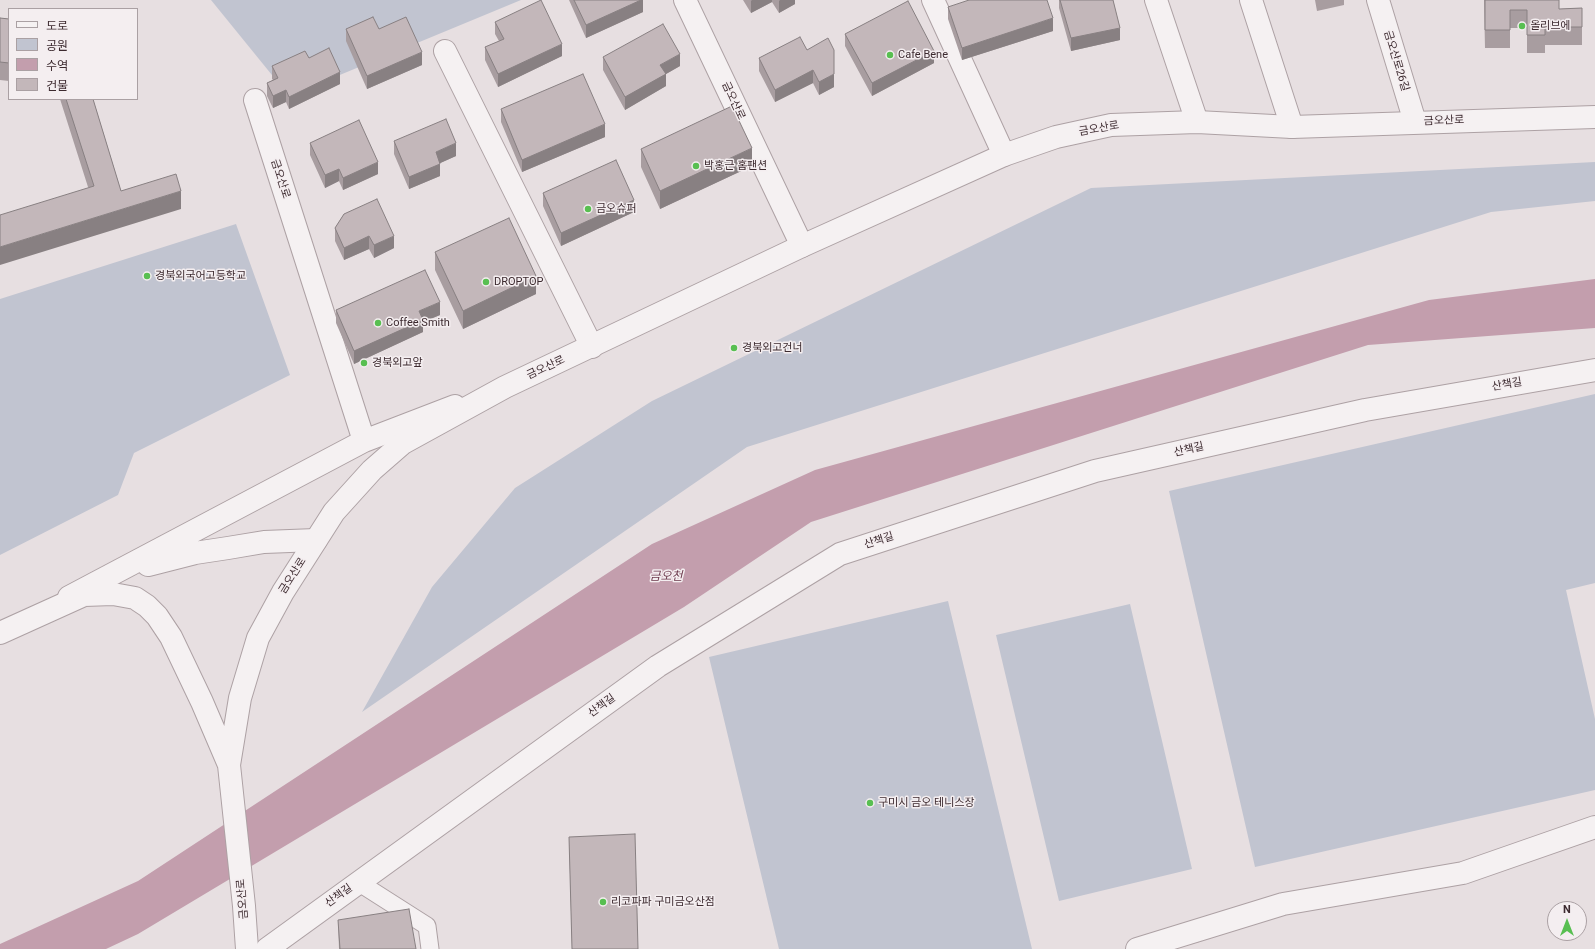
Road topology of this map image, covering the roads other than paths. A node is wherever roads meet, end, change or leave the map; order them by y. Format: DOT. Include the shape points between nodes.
graph roads {
  1 [pos="685,0"];
  2 [pos="933,0"];
  3 [pos="1156,0"];
  4 [pos="1251,0"];
  5 [pos="1378,0"];
  6 [pos="445,51"];
  7 [pos="255,100"];
  8 [pos="1595,117"];
  9 [pos="1197,122"];
  10 [pos="1415,122"];
  11 [pos="1292,126"];
  12 [pos="1004,155"];
  13 [pos="802,246"];
  14 [pos="592,347"];
  15 [pos="1595,370"];
  16 [pos="505,387"];
  17 [pos="364,441"];
  18 [pos="316,540"];
  19 [pos="86,588"];
  20 [pos="0,633"];
  21 [pos="229,765"];
  22 [pos="1595,827"];
  23 [pos="358,882"];
  24 [pos="247,949"];
  25 [pos="267,949"];
  26 [pos="430,949"];
  27 [pos="1137,949"];
  1 -- 13 [label="street, 금오산로"];
  2 -- 12 [label="street"];
  3 -- 9 [label="street"];
  4 -- 11 [label="street"];
  5 -- 10 [label="street, 금오산로26길"];
  6 -- 14 [label="street"];
  7 -- 17 [label="street, 금오산로"];
  8 -- 10 [label="street, 금오산로"];
  9 -- 11 [label="street, 금오산로"];
  9 -- 12 [label="street, 금오산로" via="1111,125 1056,137"];
  10 -- 11 [label="street, 금오산로"];
  12 -- 13 [label="street, 금오산로"];
  13 -- 14 [label="street, 금오산로"];
  14 -- 16 [label="street, 금오산로"];
  15 -- 23 [label="street, 산책길" via="1365,410 1095,472 840,554 658,666"];
  16 -- 17 [label="street"];
  16 -- 18 [label="street, 금오산로" via="403,443 372,470 334,512"];
  17 -- 19 [label="street"];
  18 -- 19 [label="street" via="264,542 195,553 149,565"];
  18 -- 21 [label="street, 금오산로" via="282,592 258,638 240,698"];
  19 -- 20 [label="street"];
  20 -- 21 [label="street" via="84,595 112,594 135,598 157,616 171,636"];
  21 -- 24 [label="street, 금오산로"];
  22 -- 27 [label="street" via="1463,873 1283,904"];
  23 -- 25 [label="street, 산책길"];
  23 -- 26 [label="lane" via="427,926"];
}
